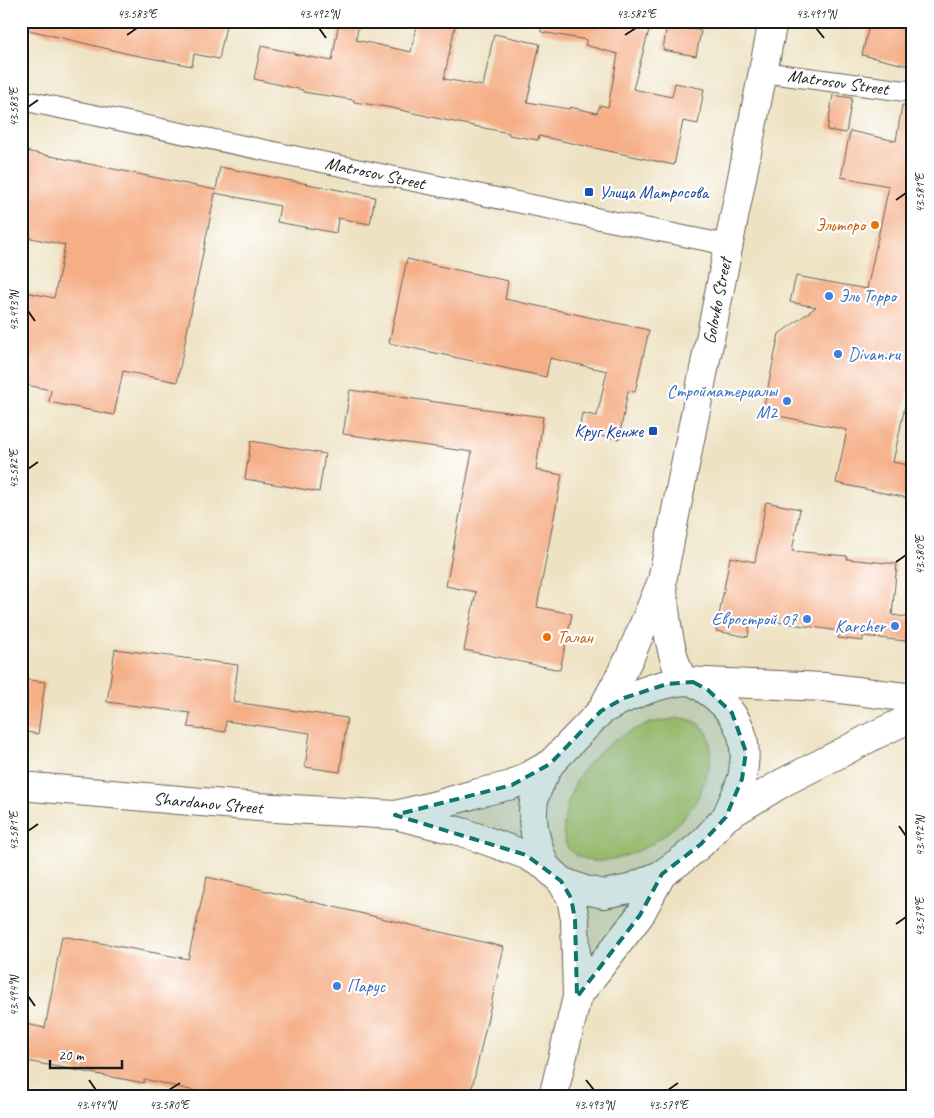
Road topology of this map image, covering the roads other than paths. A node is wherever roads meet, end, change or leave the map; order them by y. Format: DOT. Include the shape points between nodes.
graph roads {
  1 [pos="773,21"];
  2 [pos="762,72"];
  3 [pos="913,92"];
  4 [pos="21,100"];
  5 [pos="728,245"];
  6 [pos="662,581"];
  7 [pos="688,682"];
  8 [pos="913,698"];
  9 [pos="601,711"];
  10 [pos="913,717"];
  11 [pos="550,764"];
  12 [pos="21,786"];
  13 [pos="396,815"];
  14 [pos="726,817"];
  15 [pos="553,874"];
  16 [pos="662,874"];
  17 [pos="577,997"];
  18 [pos="553,1097"];
  1 -- 2 [label="main road, Golovko Street"];
  2 -- 3 [label="street, Matrosov Street"];
  2 -- 5 [label="main road, Golovko Street"];
  4 -- 5 [label="street, Matrosov Street"];
  5 -- 6 [label="main road, Golovko Street"];
  6 -- 7 [label="main road" via="677,670"];
  6 -- 9 [label="main road" via="630,657"];
  7 -- 8 [label="main road" via="824,686"];
  7 -- 9 [label="main road" via="644,690"];
  7 -- 14 [label="main road" via="708,690 721,701 741,730 746,752 742,779"];
  9 -- 11 [label="main road"];
  10 -- 14 [label="main road" via="784,782"];
  11 -- 13 [label="main road" via="512,785"];
  11 -- 15 [label="main road" via="535,796 533,818 536,839"];
  12 -- 13 [label="main road, Shardanov Street" via="258,808"];
  13 -- 15 [label="main road" via="462,832 526,855"];
  14 -- 16 [label="main road" via="701,844"];
  15 -- 16 [label="main road" via="586,890 604,894 629,889"];
  15 -- 17 [label="main road" via="571,898 575,919"];
  16 -- 17 [label="main road" via="640,915"];
  17 -- 18 [label="main road"];
}
